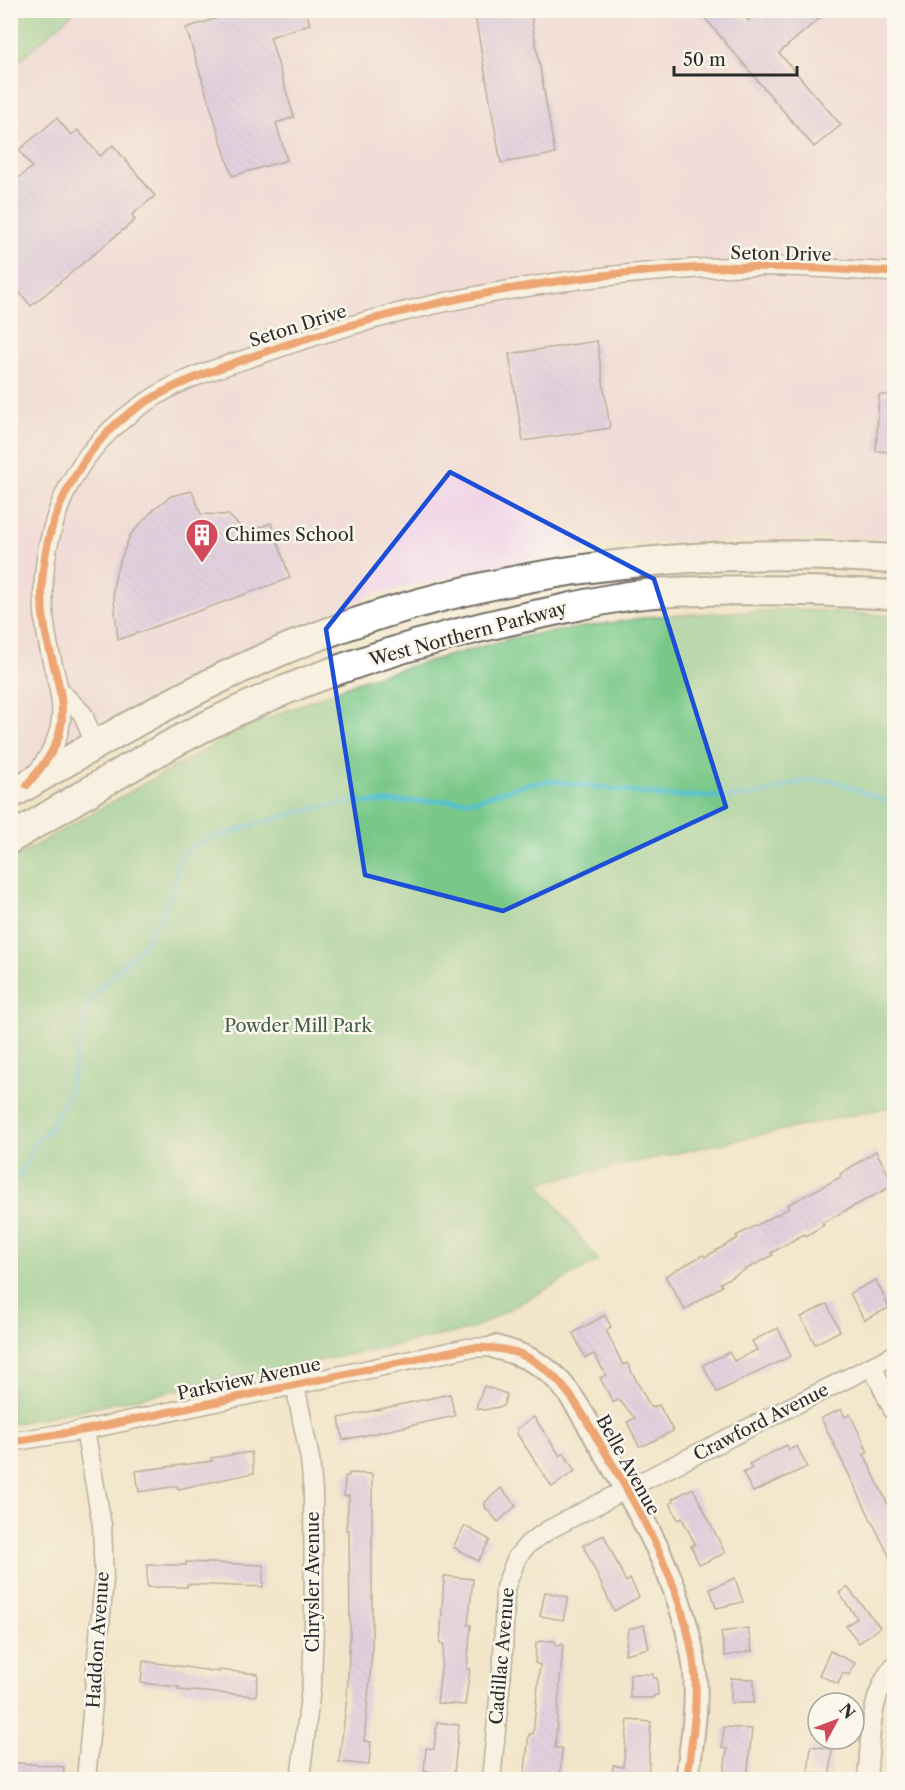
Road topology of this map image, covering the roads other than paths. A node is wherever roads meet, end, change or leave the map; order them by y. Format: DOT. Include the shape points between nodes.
graph roads {
  1 [pos="894,272"];
  2 [pos="894,558"];
  3 [pos="894,595"];
  4 [pos="61,692"];
  5 [pos="95,744"];
  6 [pos="98,786"];
  7 [pos="19,790"];
  8 [pos="10,838"];
  9 [pos="495,1347"];
  10 [pos="894,1355"];
  11 [pos="872,1366"];
  12 [pos="294,1385"];
  13 [pos="894,1412"];
  14 [pos="85,1430"];
  15 [pos="10,1442"];
  16 [pos="627,1489"];
  17 [pos="894,1666"];
  18 [pos="86,1779"];
  19 [pos="300,1779"];
  20 [pos="491,1779"];
  21 [pos="687,1779"];
  22 [pos="867,1779"];
  1 -- 4 [label="street, Seton Drive" via="731,267 603,277 498,292 333,328 158,394 111,429 86,458 65,493 50,534 42,597"];
  2 -- 5 [label="main road, West Northern Parkway" via="770,555 646,560 487,587 390,612 259,660"];
  3 -- 6 [label="main road, West Northern Parkway" via="767,590 654,594 585,603 493,624 390,653 281,692 207,726"];
  4 -- 5 [label="street" via="83,714"];
  4 -- 7 [label="street, Seton Drive" via="60,732 54,747"];
  5 -- 6 [label="main road"];
  5 -- 7 [label="main road, West Northern Parkway"];
  6 -- 8 [label="main road, West Northern Parkway"];
  9 -- 12 [label="street, Parkview Avenue" via="467,1348"];
  9 -- 16 [label="street, Belle Avenue" via="527,1358 555,1377 572,1396"];
  10 -- 11 [label="street, Crawford Avenue"];
  11 -- 13 [label="street"];
  11 -- 16 [label="street, Crawford Avenue"];
  12 -- 14 [label="street, Parkview Avenue"];
  12 -- 19 [label="street, Chrysler Avenue" via="313,1492 312,1678"];
  14 -- 15 [label="street, Parkview Avenue"];
  14 -- 18 [label="street, Haddon Avenue" via="102,1525 104,1580"];
  16 -- 20 [label="street, Cadillac Avenue" via="550,1529 517,1557 506,1588"];
  16 -- 21 [label="street, Belle Avenue" via="678,1595 694,1659 694,1724"];
  17 -- 22 [label="street" via="885,1676 875,1707"];
}
